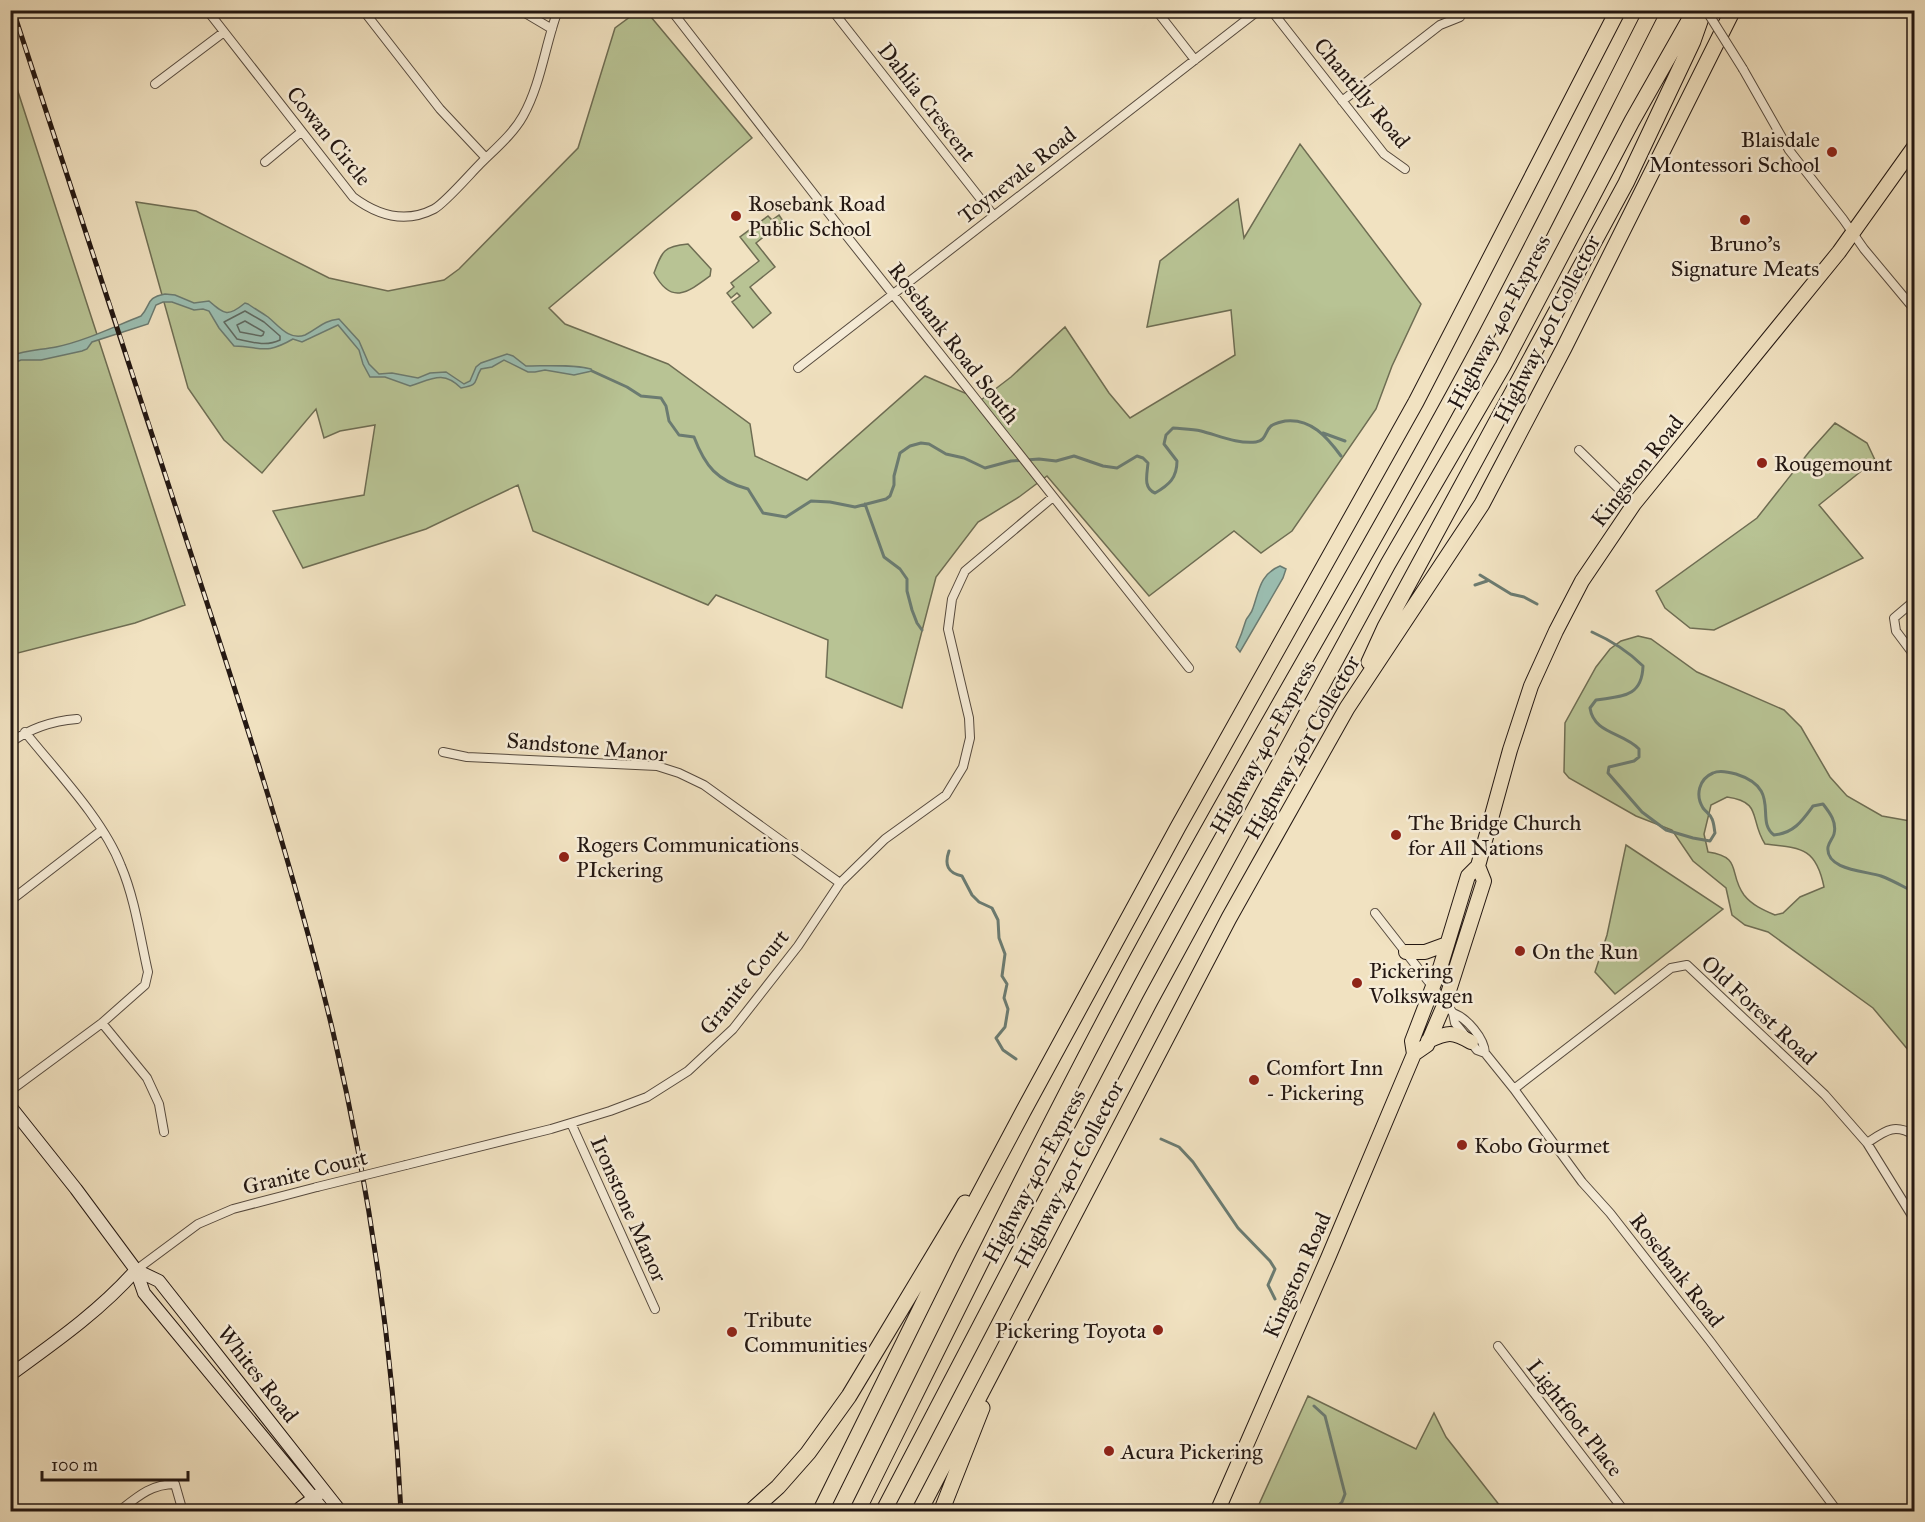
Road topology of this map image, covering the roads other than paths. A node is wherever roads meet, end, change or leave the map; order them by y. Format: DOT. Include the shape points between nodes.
graph roads {
  1 [pos="207,10"];
  2 [pos="363,10"];
  3 [pos="520,10"];
  4 [pos="558,10"];
  5 [pos="671,10"];
  6 [pos="832,10"];
  7 [pos="1156,10"];
  8 [pos="1258,10"];
  9 [pos="1270,10"];
  10 [pos="1618,10"];
  11 [pos="1652,10"];
  12 [pos="1695,10"];
  13 [pos="1705,10"];
  14 [pos="1733,10"];
  15 [pos="1460,18"];
  16 [pos="552,29"];
  17 [pos="224,32"];
  18 [pos="1195,60"];
  19 [pos="155,84"];
  20 [pos="1342,101"];
  21 [pos="301,132"];
  22 [pos="1914,147"];
  23 [pos="486,158"];
  24 [pos="265,162"];
  25 [pos="1405,169"];
  26 [pos="994,216"];
  27 [pos="1853,233"];
  28 [pos="893,294"];
  29 [pos="1914,309"];
  30 [pos="798,368"];
  31 [pos="1579,450"];
  32 [pos="1053,497"];
  33 [pos="1634,504"];
  34 [pos="1914,601"];
  35 [pos="1914,655"];
  36 [pos="1189,668"];
  37 [pos="1347,708"];
  38 [pos="77,719"];
  39 [pos="25,732"];
  40 [pos="10,743"];
  41 [pos="443,752"];
  42 [pos="102,830"];
  43 [pos="1478,866"];
  44 [pos="840,883"];
  45 [pos="10,901"];
  46 [pos="1375,914"];
  47 [pos="1447,944"];
  48 [pos="1406,951"];
  49 [pos="1433,988"];
  50 [pos="1449,1008"];
  51 [pos="102,1023"];
  52 [pos="1428,1041"];
  53 [pos="1471,1042"];
  54 [pos="1485,1053"];
  55 [pos="1414,1054"];
  56 [pos="1514,1089"];
  57 [pos="10,1091"];
  58 [pos="10,1106"];
  59 [pos="1024,1110"];
  60 [pos="570,1123"];
  61 [pos="164,1132"];
  62 [pos="1914,1135"];
  63 [pos="1867,1143"];
  64 [pos="1914,1219"];
  65 [pos="136,1270"];
  66 [pos="655,1309"];
  67 [pos="1007,1343"];
  68 [pos="1498,1346"];
  69 [pos="10,1375"];
  70 [pos="324,1490"];
  71 [pos="313,1498"];
  72 [pos="118,1512"];
  73 [pos="183,1512"];
  74 [pos="299,1512"];
  75 [pos="325,1512"];
  76 [pos="341,1512"];
  77 [pos="750,1512"];
  78 [pos="820,1512"];
  79 [pos="856,1512"];
  80 [pos="883,1512"];
  81 [pos="919,1512"];
  82 [pos="941,1512"];
  83 [pos="1217,1512"];
  84 [pos="1625,1512"];
  85 [pos="1838,1512"];
  1 -- 17 [label="street, Cowan Circle"];
  2 -- 23 [label="street" via="440,109"];
  3 -- 16 [label="street"];
  4 -- 16 [label="street, Cowan Circle"];
  5 -- 28 [label="street, Rosebank Road South"];
  6 -- 26 [label="street, Dahlia Crescent"];
  7 -- 18 [label="street"];
  8 -- 18 [label="street, Toynevale Road"];
  9 -- 20 [label="street, Chantilly Road"];
  10 -- 59 [label="highway" via="1416,402"];
  11 -- 79 [label="highway, Highway 401 Express" via="1485,337 1126,980"];
  12 -- 80 [label="highway, Highway 401 Express" via="1503,366 1388,564 1150,1001"];
  13 -- 27 [label="street, bridge" via="1780,136"];
  13 -- 37 [label="highway" via="1626,183 1385,627"];
  14 -- 37 [label="highway, Highway 401 Collector" via="1482,504"];
  15 -- 20 [label="street" via="1440,26"];
  16 -- 23 [label="street, Cowan Circle" via="523,116"];
  17 -- 19 [label="street"];
  17 -- 21 [label="street, Cowan Circle"];
  18 -- 26 [label="street, Toynevale Road"];
  20 -- 25 [label="street, Chantilly Road" via="1384,154"];
  21 -- 23 [label="street, Cowan Circle" via="353,197 368,208 396,218 436,208"];
  21 -- 24 [label="street"];
  22 -- 27 [label="main road, Kingston Road"];
  26 -- 28 [label="street, Toynevale Road"];
  27 -- 29 [label="street"];
  27 -- 33 [label="main road, Kingston Road"];
  28 -- 30 [label="street, Toynevale Road"];
  28 -- 32 [label="street, Rosebank Road South"];
  31 -- 33 [label="street"];
  32 -- 36 [label="street, Rosebank Road South"];
  32 -- 44 [label="street, Granite Court" via="965,571 952,599 948,629 969,718 970,738 963,767 946,795 885,839"];
  33 -- 43 [label="main road, Kingston Road" via="1582,581 1531,686"];
  34 -- 35 [label="street" via="1894,618 1896,631"];
  37 -- 67 [label="highway, Highway 401 Collector" via="1229,918"];
  38 -- 39 [label="street" via="59,720"];
  39 -- 40 [label="street"];
  39 -- 42 [label="street"];
  41 -- 44 [label="street, Sandstone Manor" via="467,757 657,766 679,773 704,785"];
  42 -- 45 [label="street"];
  42 -- 51 [label="street" via="121,864 131,893 148,972 145,985"];
  43 -- 47 [label="main road, Kingston Road" via="1468,876"];
  43 -- 50 [label="main road, Kingston Road" via="1484,882"];
  44 -- 60 [label="street, Granite Court" via="798,946 709,1054 646,1097"];
  46 -- 48 [label="street, Rosebank Road"];
  47 -- 48 [label="main road" via="1425,952"];
  47 -- 49 [label="main road, Kingston Road"];
  48 -- 49 [label="street, Rosebank Road"];
  49 -- 50 [label="street, Rosebank Road"];
  49 -- 55 [label="main road, Kingston Road" via="1412,1041"];
  50 -- 52 [label="main road, Kingston Road"];
  50 -- 53 [label="street, Rosebank Road" via="1455,1023"];
  50 -- 54 [label="street, Rosebank Road" via="1463,1017 1484,1044"];
  51 -- 57 [label="street"];
  51 -- 61 [label="street" via="147,1078 159,1104"];
  52 -- 53 [label="main road" via="1454,1033"];
  52 -- 55 [label="main road, Kingston Road"];
  53 -- 54 [label="street, Rosebank Road"];
  54 -- 56 [label="street, Rosebank Road"];
  55 -- 83 [label="main road, Kingston Road"];
  56 -- 63 [label="street, Old Forest Road" via="1671,968 1687,965 1825,1095"];
  56 -- 85 [label="street, Rosebank Road"];
  58 -- 65 [label="main road, Whites Road"];
  59 -- 77 [label="highway" via="849,1396 808,1452"];
  59 -- 78 [label="highway" via="950,1249"];
  60 -- 65 [label="street, Granite Court, bridge" via="233,1209 198,1224"];
  60 -- 66 [label="street, Ironstone Manor"];
  62 -- 63 [label="street" via="1904,1129 1887,1130"];
  63 -- 64 [label="street, Old Forest Road"];
  65 -- 69 [label="main road" via="78,1323"];
  65 -- 70 [label="main road, Whites Road" via="159,1281"];
  65 -- 71 [label="main road, Whites Road" via="144,1293"];
  67 -- 81 [label="highway, Highway 401 Collector"];
  67 -- 82 [label="highway"];
  68 -- 84 [label="street, Lightfoot Place"];
  70 -- 71 [label="main road"];
  70 -- 76 [label="main road, Whites Road"];
  71 -- 74 [label="main road"];
  71 -- 75 [label="main road, Whites Road"];
  72 -- 73 [label="street" via="147,1489 175,1484"];
}
